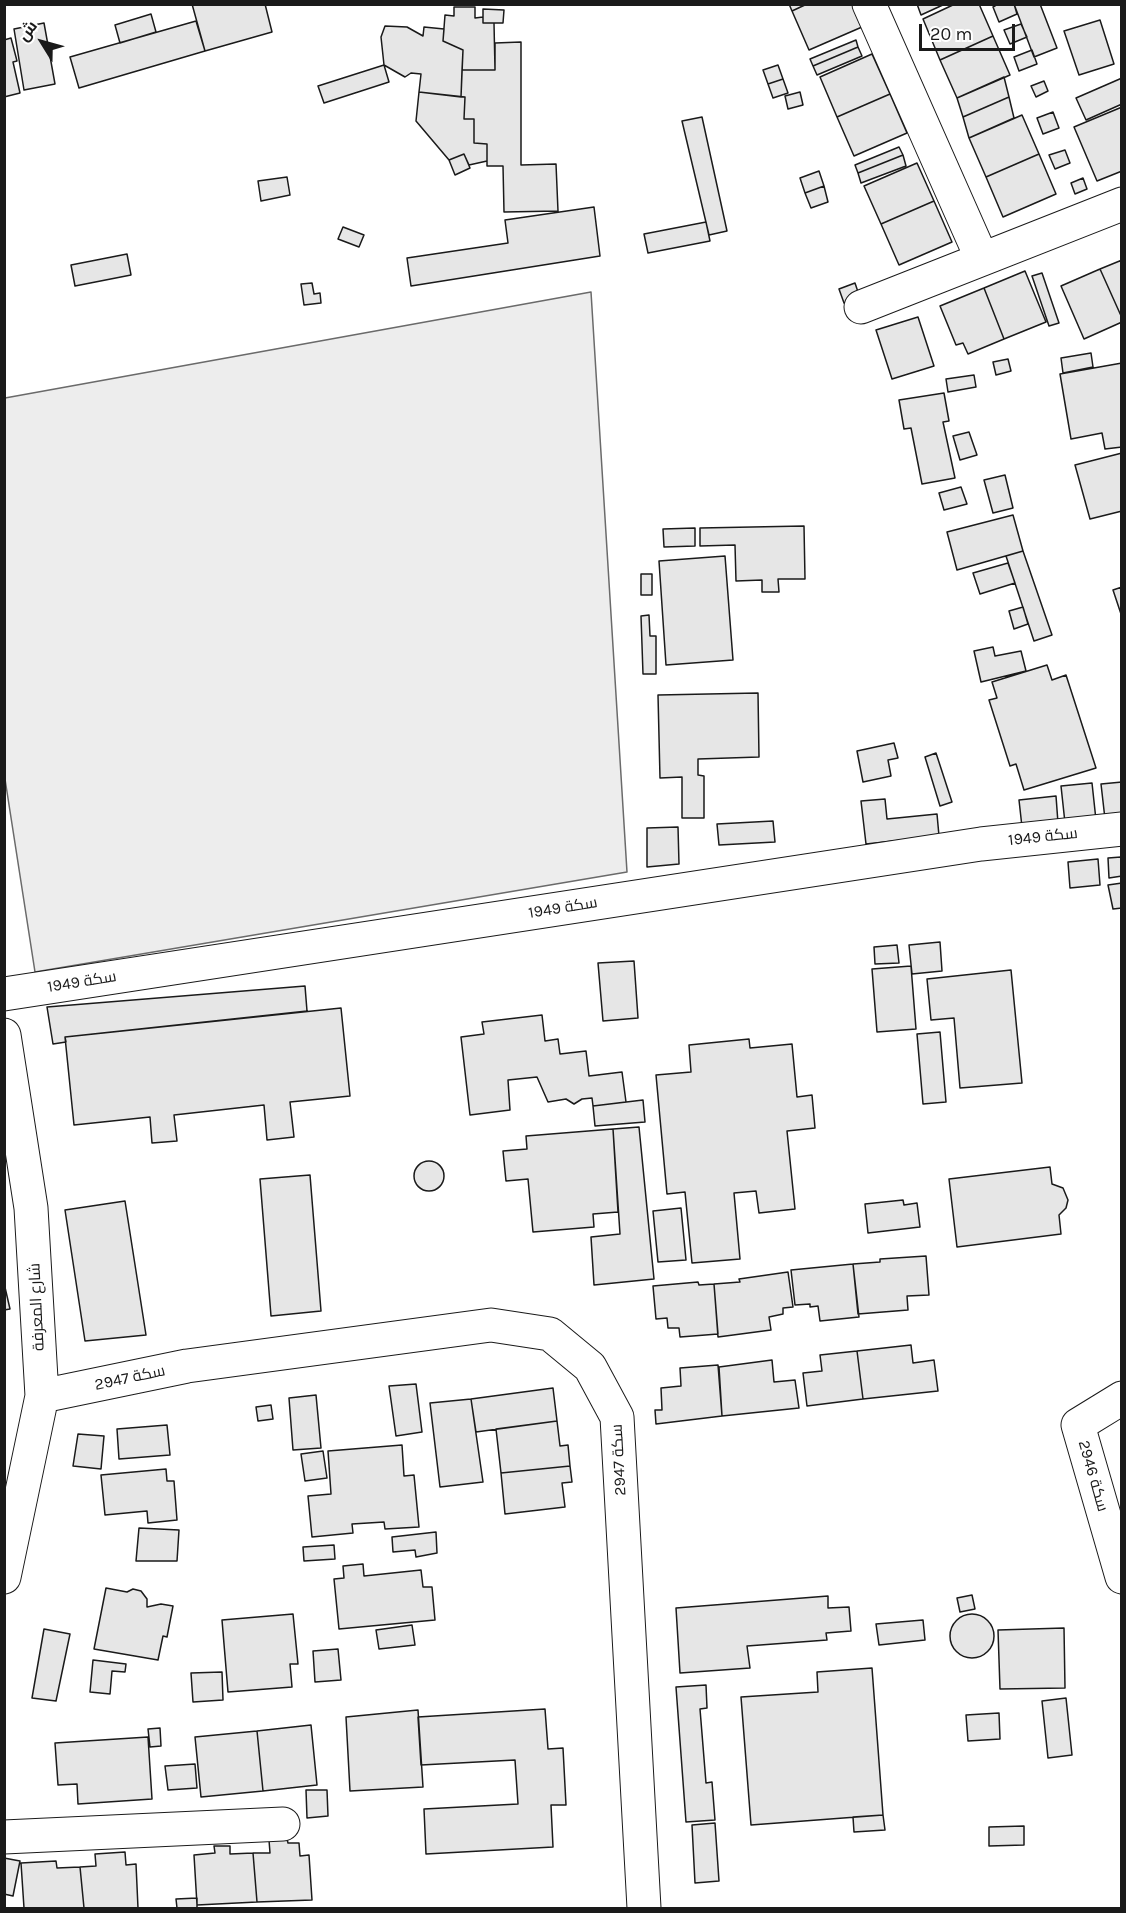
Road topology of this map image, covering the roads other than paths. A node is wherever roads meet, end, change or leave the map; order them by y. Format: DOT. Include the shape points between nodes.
graph roads {
  1 [pos="869,4"];
  2 [pos="1122,204"];
  3 [pos="982,259"];
  4 [pos="861,307"];
  5 [pos="1122,829"];
  6 [pos="4,994"];
  7 [pos="4,1035"];
  8 [pos="42,1396"];
  9 [pos="1122,1398"];
  10 [pos="4,1577"];
  11 [pos="1122,1577"];
  12 [pos="283,1824"];
  13 [pos="4,1837"];
  14 [pos="644,1908"];
  1 -- 3 [label="street"];
  2 -- 3 [label="street"];
  3 -- 4 [label="street"];
  5 -- 6 [label="street, سكة 1949" via="981,844"];
  7 -- 8 [label="street, شارع المعرفة" via="31,1208"];
  8 -- 10 [label="street, شارع المعرفة"];
  8 -- 14 [label="street, سكة 2947" via="187,1366 491,1325 550,1334 590,1367 617,1417"];
  9 -- 11 [label="street, سكة 2946" via="1078,1425"];
  12 -- 13 [label="street"];
}
